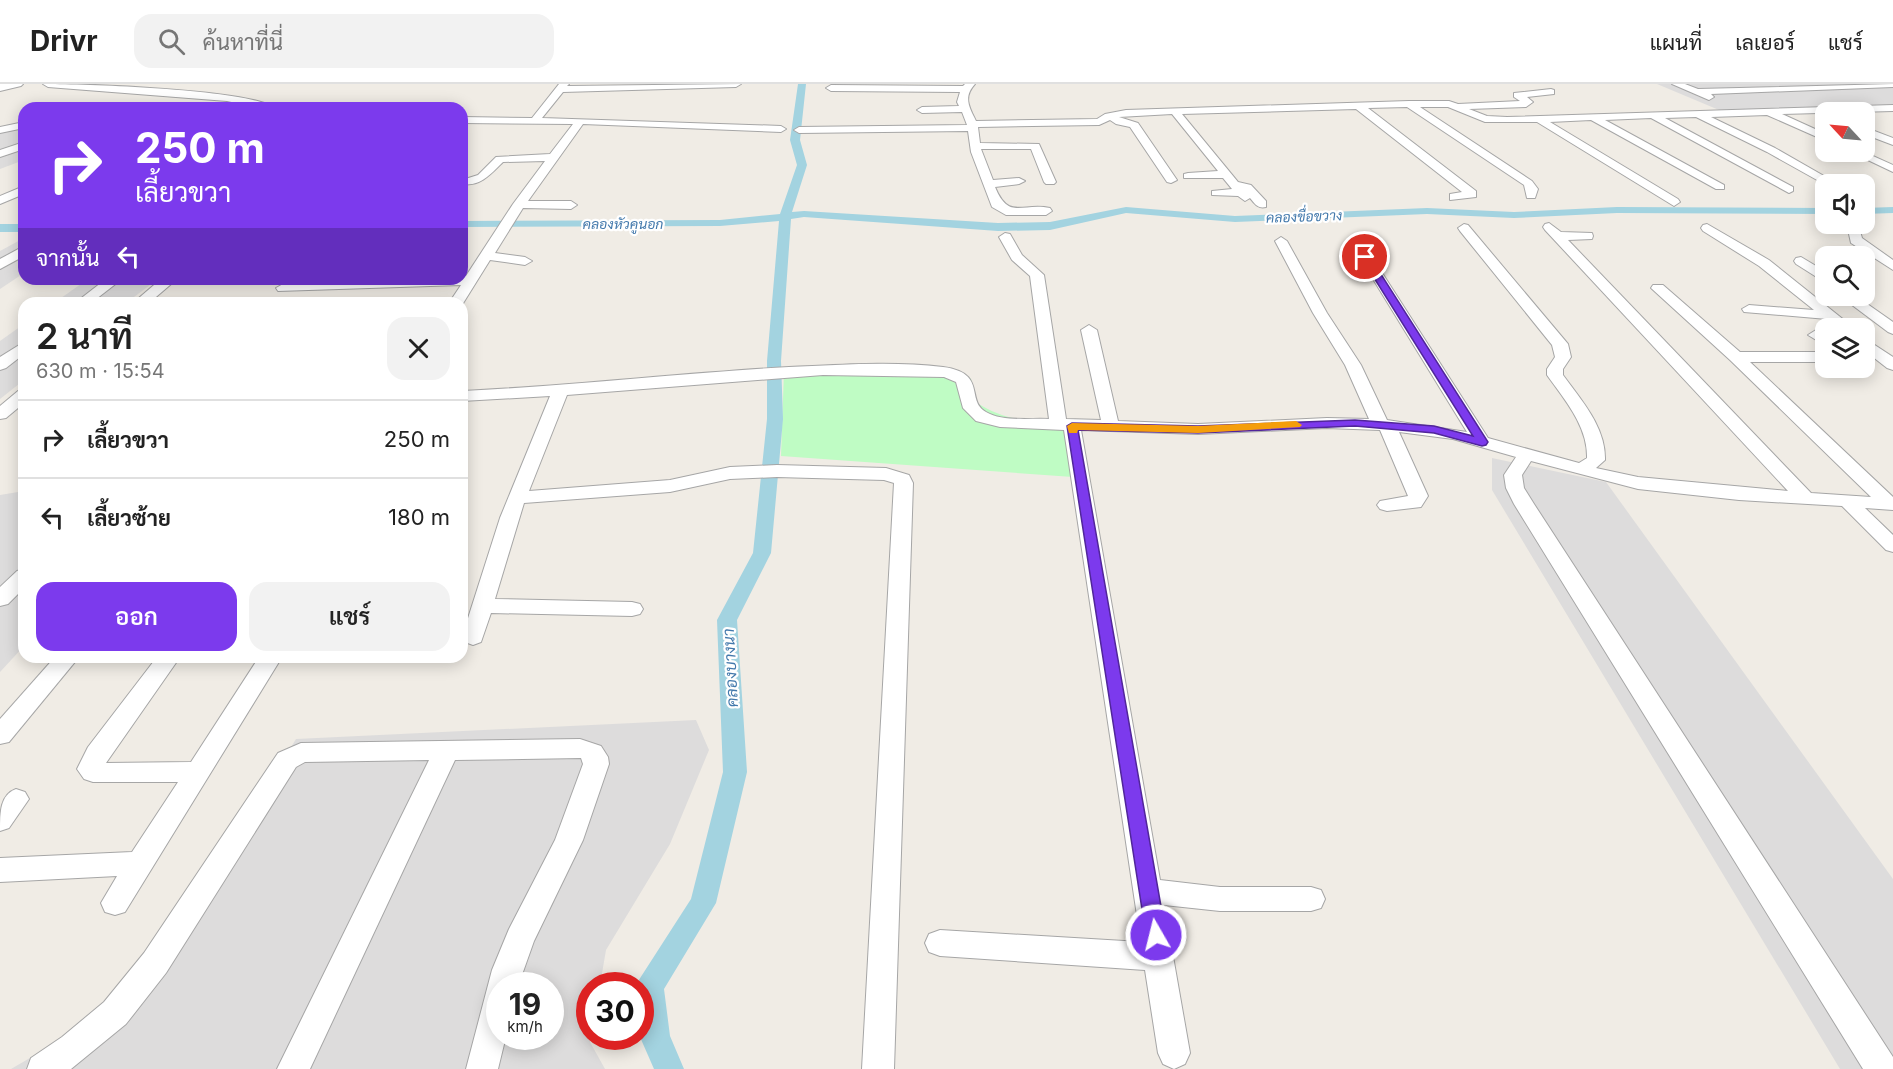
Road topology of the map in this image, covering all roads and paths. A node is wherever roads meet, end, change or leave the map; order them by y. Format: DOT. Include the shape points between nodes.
graph roads {
  1 [pos="17,84"];
  2 [pos="48,84"];
  3 [pos="736,84"];
  4 [pos="1677,84"];
  5 [pos="1719,84"];
  6 [pos="1761,84"];
  7 [pos="1885,84"];
  8 [pos="1845,85"];
  9 [pos="562,86"];
  10 [pos="968,86"];
  11 [pos="1805,86"];
  12 [pos="1893,86"];
  13 [pos="0,87"];
  14 [pos="831,88"];
  15 [pos="1774,89"];
  16 [pos="1736,91"];
  17 [pos="1551,92"];
  18 [pos="1697,92"];
  19 [pos="190,94"];
  20 [pos="1871,94"];
  21 [pos="1794,98"];
  22 [pos="1882,98"];
  23 [pos="1755,99"];
  24 [pos="239,100"];
  25 [pos="164,102"];
  26 [pos="176,102"];
  27 [pos="234,102"];
  28 [pos="247,102"];
  29 [pos="911,102"];
  30 [pos="1804,102"];
  31 [pos="1848,102"];
  32 [pos="1893,103"];
  33 [pos="1409,104"];
  34 [pos="548,105"];
  35 [pos="564,105"];
  36 [pos="964,106"];
  37 [pos="1359,106"];
  38 [pos="1458,106"];
  39 [pos="1815,107"];
  40 [pos="1767,108"];
  41 [pos="1875,108"];
  42 [pos="1893,108"];
  43 [pos="1815,109"];
  44 [pos="922,110"];
  45 [pos="1730,110"];
  46 [pos="1174,112"];
  47 [pos="1696,113"];
  48 [pos="1647,115"];
  49 [pos="1111,116"];
  50 [pos="1624,116"];
  51 [pos="1593,117"];
  52 [pos="1539,119"];
  53 [pos="468,120"];
  54 [pos="1507,120"];
  55 [pos="534,121"];
  56 [pos="580,121"];
  57 [pos="18,126"];
  58 [pos="972,126"];
  59 [pos="1756,126"];
  60 [pos="1647,128"];
  61 [pos="781,129"];
  62 [pos="0,130"];
  63 [pos="799,130"];
  64 [pos="1524,131"];
  65 [pos="1815,132"];
  66 [pos="1806,133"];
  67 [pos="1875,135"];
  68 [pos="1893,142"];
  69 [pos="975,146"];
  70 [pos="18,147"];
  71 [pos="0,154"];
  72 [pos="1720,155"];
  73 [pos="554,157"];
  74 [pos="1875,161"];
  75 [pos="1893,169"];
  76 [pos="1225,174"];
  77 [pos="1815,175"];
  78 [pos="1188,176"];
  79 [pos="1171,180"];
  80 [pos="468,181"];
  81 [pos="1019,181"];
  82 [pos="1050,182"];
  83 [pos="990,184"];
  84 [pos="1720,187"];
  85 [pos="1789,189"];
  86 [pos="1240,191"];
  87 [pos="18,192"];
  88 [pos="1216,193"];
  89 [pos="1531,195"];
  90 [pos="1454,197"];
  91 [pos="0,200"];
  92 [pos="1674,202"];
  93 [pos="519,204"];
  94 [pos="1262,204"];
  95 [pos="571,205"];
  96 [pos="1046,211"];
  97 [pos="1464,228"];
  98 [pos="1707,228"];
  99 [pos="1855,234"];
  100 [pos="1005,237"];
  101 [pos="1587,237"];
  102 [pos="1355,240"];
  103 [pos="1281,241"];
  104 [pos="18,254"];
  105 [pos="487,256"];
  106 [pos="525,261"];
  107 [pos="1801,261"];
  108 [pos="0,265"];
  109 [pos="1893,266"];
  110 [pos="1815,271"];
  111 [pos="468,280"];
  112 [pos="471,280"];
  113 [pos="107,285"];
  114 [pos="162,285"];
  115 [pos="316,285"];
  116 [pos="468,285"];
  117 [pos="283,288"];
  118 [pos="1658,288"];
  119 [pos="90,297"];
  120 [pos="148,297"];
  121 [pos="1862,306"];
  122 [pos="1749,309"];
  123 [pos="1828,315"];
  124 [pos="1832,318"];
  125 [pos="1893,329"];
  126 [pos="1089,330"];
  127 [pos="18,352"];
  128 [pos="1875,353"];
  129 [pos="1736,357"];
  130 [pos="1815,357"];
  131 [pos="1888,361"];
  132 [pos="0,365"];
  133 [pos="560,392"];
  134 [pos="468,396"];
  135 [pos="18,400"];
  136 [pos="0,414"];
  137 [pos="1384,425"];
  138 [pos="1066,426"];
  139 [pos="1111,427"];
  140 [pos="1482,442"];
  141 [pos="1527,454"];
  142 [pos="1581,469"];
  143 [pos="518,498"];
  144 [pos="1805,498"];
  145 [pos="1850,502"];
  146 [pos="1891,504"];
  147 [pos="1388,505"];
  148 [pos="1893,546"];
  149 [pos="18,582"];
  150 [pos="0,599"];
  151 [pos="484,606"];
  152 [pos="632,609"];
  153 [pos="473,637"];
  154 [pos="63,663"];
  155 [pos="164,663"];
  156 [pos="267,663"];
  157 [pos="0,735"];
  158 [pos="446,752"];
  159 [pos="196,772"];
  160 [pos="16,799"];
  161 [pos="0,820"];
  162 [pos="140,864"];
  163 [pos="0,870"];
  164 [pos="1149,891"];
  165 [pos="1311,899"];
  166 [pos="115,903"];
  167 [pos="940,943"];
  168 [pos="1159,957"];
  169 [pos="508,972"];
  170 [pos="487,1050"];
  171 [pos="1174,1053"];
  172 [pos="43,1069"];
  173 [pos="293,1069"];
  174 [pos="482,1069"];
  175 [pos="878,1069"];
  176 [pos="1882,1069"];
  1 -- 13 [label="street"];
  2 -- 19 [label="street"];
  3 -- 9 [label="street"];
  4 -- 18 [label="street"];
  5 -- 16 [label="street"];
  6 -- 15 [label="street"];
  7 -- 8 [label="street"];
  7 -- 12 [label="street"];
  8 -- 11 [label="street"];
  8 -- 20 [label="street"];
  9 -- 34 [label="street"];
  10 -- 14 [label="street"];
  10 -- 36 [label="street"];
  11 -- 15 [label="street"];
  11 -- 31 [label="street"];
  15 -- 16 [label="street"];
  15 -- 21 [label="street"];
  16 -- 18 [label="street"];
  16 -- 23 [label="street"];
  17 -- 38 [label="street" via="1517,95 1526,104"];
  18 -- 45 [label="street"];
  19 -- 24 [label="street"];
  19 -- 25 [label="street"];
  19 -- 26 [label="street"];
  22 -- 32 [label="street"];
  24 -- 27 [label="street"];
  24 -- 28 [label="street"];
  29 -- 36 [label="street"];
  30 -- 39 [label="street"];
  33 -- 37 [label="street"];
  33 -- 38 [label="street"];
  33 -- 89 [label="street" via="1528,183"];
  34 -- 35 [label="street"];
  34 -- 55 [label="street"];
  36 -- 44 [label="street"];
  36 -- 58 [label="street"];
  37 -- 46 [label="street"];
  37 -- 90 [label="street" via="1472,194"];
  38 -- 54 [label="street" via="1485,119"];
  40 -- 43 [label="street"];
  40 -- 45 [label="street"];
  40 -- 65 [label="street"];
  40 -- 66 [label="street"];
  41 -- 42 [label="street"];
  45 -- 47 [label="street"];
  45 -- 59 [label="street"];
  46 -- 49 [label="street"];
  46 -- 76 [label="street"];
  47 -- 48 [label="street"];
  47 -- 77 [label="street"];
  48 -- 50 [label="street"];
  48 -- 72 [label="street"];
  48 -- 85 [label="street"];
  49 -- 58 [label="street" via="1099,122 1043,128"];
  49 -- 79 [label="street" via="1134,125"];
  50 -- 51 [label="street"];
  50 -- 60 [label="street"];
  51 -- 52 [label="street"];
  51 -- 84 [label="street"];
  52 -- 54 [label="street"];
  52 -- 92 [label="street"];
  53 -- 55 [label="street"];
  54 -- 64 [label="street"];
  55 -- 56 [label="street"];
  56 -- 61 [label="street"];
  56 -- 73 [label="street"];
  57 -- 62 [label="street"];
  58 -- 63 [label="street"];
  58 -- 69 [label="street"];
  67 -- 68 [label="street"];
  69 -- 82 [label="street" via="1035,146"];
  69 -- 83 [label="street"];
  70 -- 71 [label="street"];
  73 -- 80 [label="street" via="500,159 482,177"];
  73 -- 93 [label="street"];
  74 -- 75 [label="street"];
  76 -- 78 [label="street"];
  76 -- 86 [label="street"];
  81 -- 83 [label="street"];
  83 -- 96 [label="street" via="994,200 1003,210"];
  86 -- 88 [label="street"];
  86 -- 94 [label="street" via="1247,187"];
  87 -- 91 [label="street"];
  93 -- 95 [label="street"];
  93 -- 105 [label="street"];
  97 -- 142 [label="street" via="1560,344 1563,357 1555,375 1580,410 1598,451 1596,460"];
  98 -- 123 [label="street" via="1764,263"];
  99 -- 109 [label="street" via="1856,240"];
  100 -- 138 [label="street" via="1017,257 1037,275 1056,415"];
  101 -- 144 [label="street" via="1554,232"];
  102 -- 140 [label="street"];
  103 -- 137 [label="street"];
  104 -- 108 [label="street"];
  105 -- 106 [label="street"];
  105 -- 112 [label="street"];
  107 -- 110 [label="street"];
  111 -- 112 [label="street"];
  112 -- 116 [label="street"];
  113 -- 119 [label="street"];
  114 -- 120 [label="street"];
  115 -- 117 [label="street"];
  118 -- 129 [label="street"];
  121 -- 125 [label="street"];
  122 -- 123 [label="street"];
  123 -- 124 [label="street"];
  126 -- 139 [label="street"];
  127 -- 132 [label="street"];
  128 -- 131 [label="street"];
  129 -- 130 [label="street"];
  129 -- 146 [label="street"];
  133 -- 134 [label="street"];
  133 -- 138 [label="street" via="787,371 926,370 959,375 966,382 970,404 980,416 1000,422"];
  133 -- 143 [label="street"];
  135 -- 136 [label="street"];
  137 -- 139 [label="street"];
  137 -- 140 [label="street" via="1434,430"];
  137 -- 147 [label="street" via="1418,496 1414,503"];
  138 -- 139 [label="street"];
  138 -- 164 [label="street"];
  140 -- 141 [label="street"];
  141 -- 142 [label="street"];
  141 -- 176 [label="street" via="1513,475 1524,504"];
  142 -- 144 [label="street" via="1638,483"];
  143 -- 151 [label="street"];
  143 -- 175 [label="street" via="670,486 730,473 886,474 902,479"];
  144 -- 145 [label="street"];
  145 -- 146 [label="street"];
  145 -- 148 [label="street"];
  149 -- 150 [label="street"];
  151 -- 152 [label="street"];
  151 -- 153 [label="street"];
  154 -- 157 [label="street"];
  155 -- 159 [label="street" via="96,754 90,769 101,773"];
  156 -- 159 [label="street"];
  158 -- 169 [label="street" via="580,748 597,756 573,832 529,919"];
  158 -- 172 [label="street" via="309,752 287,760 155,963 115,1013"];
  158 -- 173 [label="street"];
  159 -- 162 [label="street"];
  160 -- 161 [label="street"];
  162 -- 163 [label="street"];
  162 -- 166 [label="street"];
  164 -- 165 [label="street" via="1220,899"];
  164 -- 168 [label="street"];
  167 -- 168 [label="street"];
  168 -- 171 [label="street"];
  170 -- 174 [label="street"];
}
